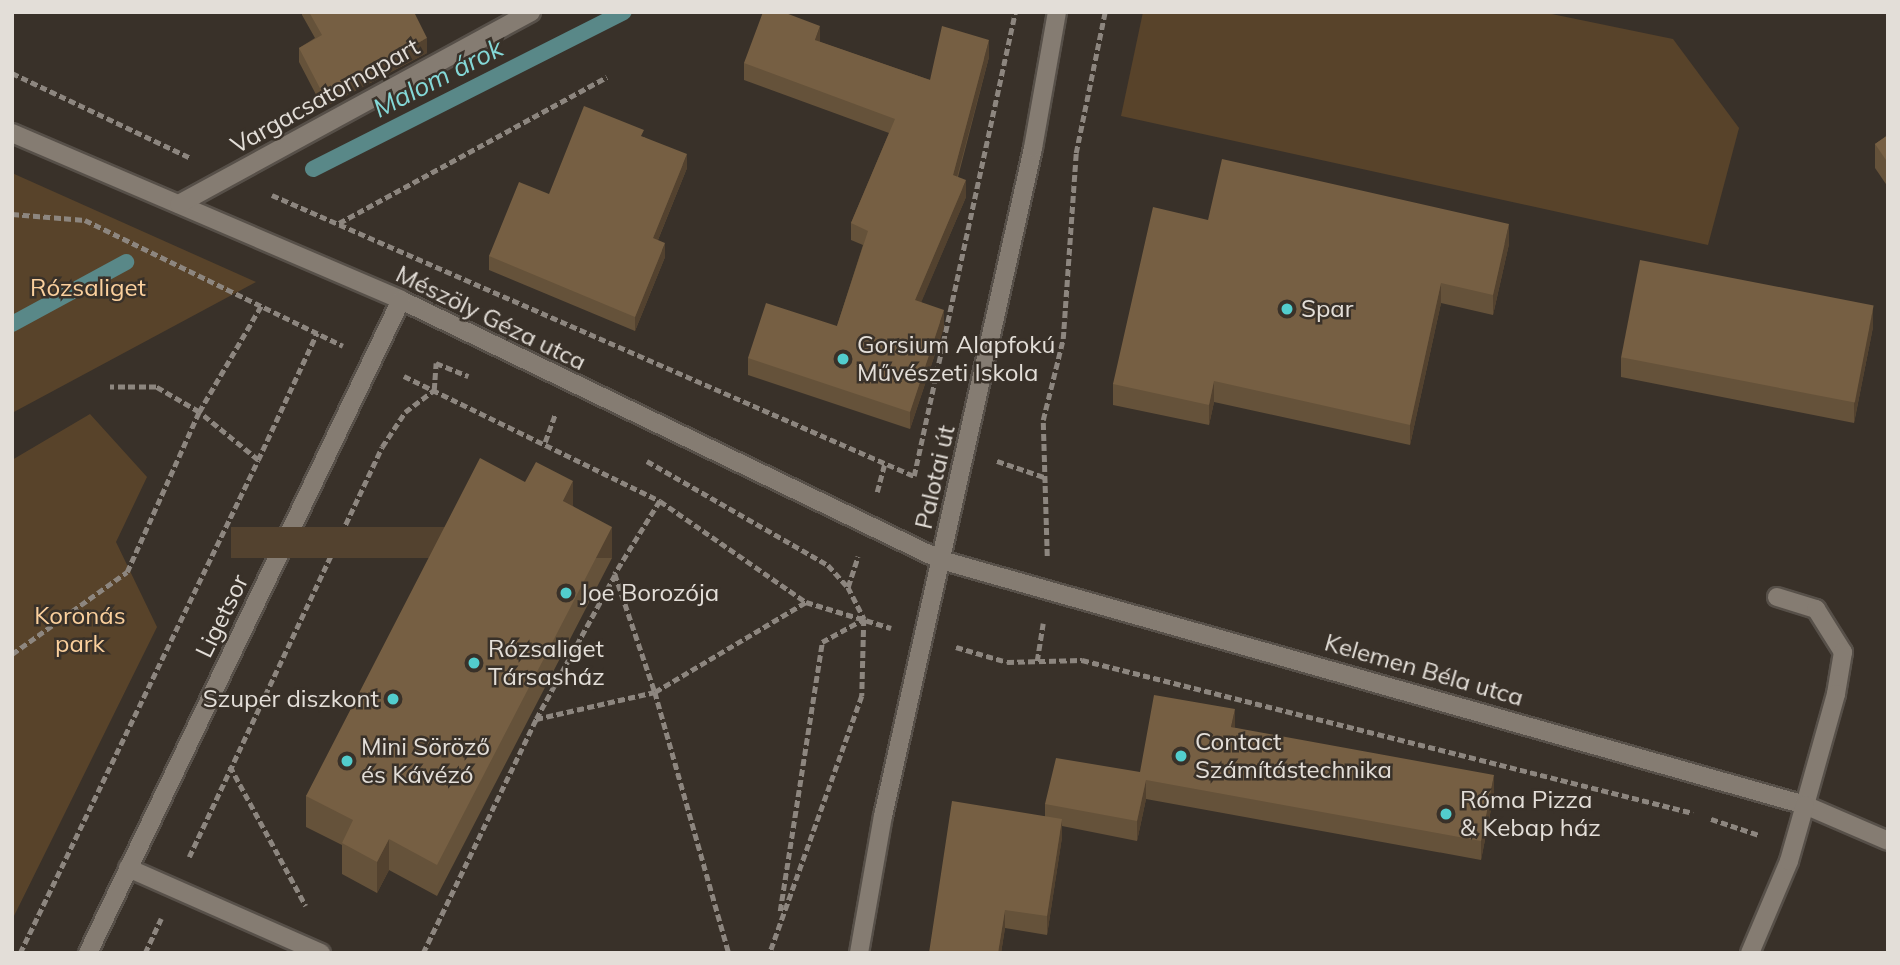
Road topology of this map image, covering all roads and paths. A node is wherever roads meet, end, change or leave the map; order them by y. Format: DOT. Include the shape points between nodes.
graph roads {
  1 [pos="531,12"];
  2 [pos="1015,12"];
  3 [pos="1056,12"];
  4 [pos="1105,12"];
  5 [pos="12,73"];
  6 [pos="607,77"];
  7 [pos="12,133"];
  8 [pos="230,176"];
  9 [pos="178,204"];
  10 [pos="12,214"];
  11 [pos="338,224"];
  12 [pos="401,300"];
  13 [pos="261,306"];
  14 [pos="317,333"];
  15 [pos="372,360"];
  16 [pos="472,377"];
  17 [pos="110,387"];
  18 [pos="434,390"];
  19 [pos="545,405"];
  20 [pos="557,410"];
  21 [pos="199,412"];
  22 [pos="569,416"];
  23 [pos="545,442"];
  24 [pos="639,457"];
  25 [pos="258,460"];
  26 [pos="660,501"];
  27 [pos="942,561"];
  28 [pos="615,574"];
  29 [pos="1048,590"];
  30 [pos="1777,597"];
  31 [pos="806,602"];
  32 [pos="864,618"];
  33 [pos="924,638"];
  34 [pos="12,654"];
  35 [pos="1037,661"];
  36 [pos="655,692"];
  37 [pos="536,719"];
  38 [pos="230,765"];
  39 [pos="1805,805"];
  40 [pos="1888,841"];
  41 [pos="1790,846"];
  42 [pos="128,869"];
  43 [pos="175,889"];
  44 [pos="312,918"];
  45 [pos="779,921"];
  46 [pos="20,953"];
  47 [pos="88,953"];
  48 [pos="145,953"];
  49 [pos="321,953"];
  50 [pos="423,953"];
  51 [pos="729,953"];
  52 [pos="770,953"];
  53 [pos="859,953"];
  54 [pos="1751,953"];
  1 -- 8 [label="street, Vargacsatornapart"];
  2 -- 11 [label="path" via="914,476"];
  3 -- 27 [label="street, Palotai út" via="1033,148"];
  4 -- 29 [label="path" via="1076,153 1063,339 1043,420"];
  5 -- 8 [label="path"];
  6 -- 11 [label="path"];
  7 -- 9 [label="street, Mészöly Géza utca"];
  8 -- 9 [label="street, Vargacsatornapart"];
  8 -- 11 [label="path"];
  9 -- 12 [label="street, Mészöly Géza utca"];
  10 -- 13 [label="path" via="85,220"];
  12 -- 15 [label="street, Ligetsor"];
  12 -- 27 [label="street, Mészöly Géza utca"];
  13 -- 14 [label="path"];
  13 -- 21 [label="path"];
  14 -- 15 [label="path"];
  14 -- 25 [label="path"];
  15 -- 18 [label="path"];
  15 -- 42 [label="street, Ligetsor"];
  16 -- 18 [label="path" via="436,363"];
  17 -- 21 [label="path" via="156,387"];
  18 -- 23 [label="path"];
  18 -- 38 [label="path" via="405,412 382,447"];
  19 -- 20 [label="path"];
  20 -- 22 [label="path"];
  20 -- 23 [label="path"];
  21 -- 25 [label="path"];
  21 -- 34 [label="path" via="127,572"];
  23 -- 26 [label="path"];
  24 -- 32 [label="path" via="828,565 848,587"];
  25 -- 46 [label="path"];
  26 -- 28 [label="path"];
  26 -- 31 [label="path"];
  27 -- 29 [label="street, Kelemen Béla utca"];
  27 -- 33 [label="street, Palotai út"];
  28 -- 36 [label="path"];
  28 -- 37 [label="path"];
  29 -- 35 [label="path"];
  29 -- 39 [label="street, Kelemen Béla utca"];
  30 -- 39 [label="street" via="1816,609 1843,652"];
  31 -- 32 [label="path"];
  31 -- 36 [label="path"];
  32 -- 45 [label="path" via="862,696"];
  32 -- 45 [label="path" via="822,642"];
  33 -- 35 [label="path" via="1007,662"];
  33 -- 53 [label="street, Palotai út"];
  35 -- 41 [label="path" via="1082,660 1708,817"];
  36 -- 37 [label="path"];
  36 -- 51 [label="path"];
  37 -- 50 [label="path"];
  38 -- 43 [label="path"];
  38 -- 44 [label="path"];
  39 -- 40 [label="street, Kelemen Béla utca"];
  39 -- 41 [label="street"];
  41 -- 54 [label="street" via="1789,861"];
  42 -- 43 [label="street"];
  42 -- 47 [label="street, Ligetsor"];
  43 -- 48 [label="path"];
  43 -- 49 [label="street"];
  45 -- 52 [label="path"];
}
